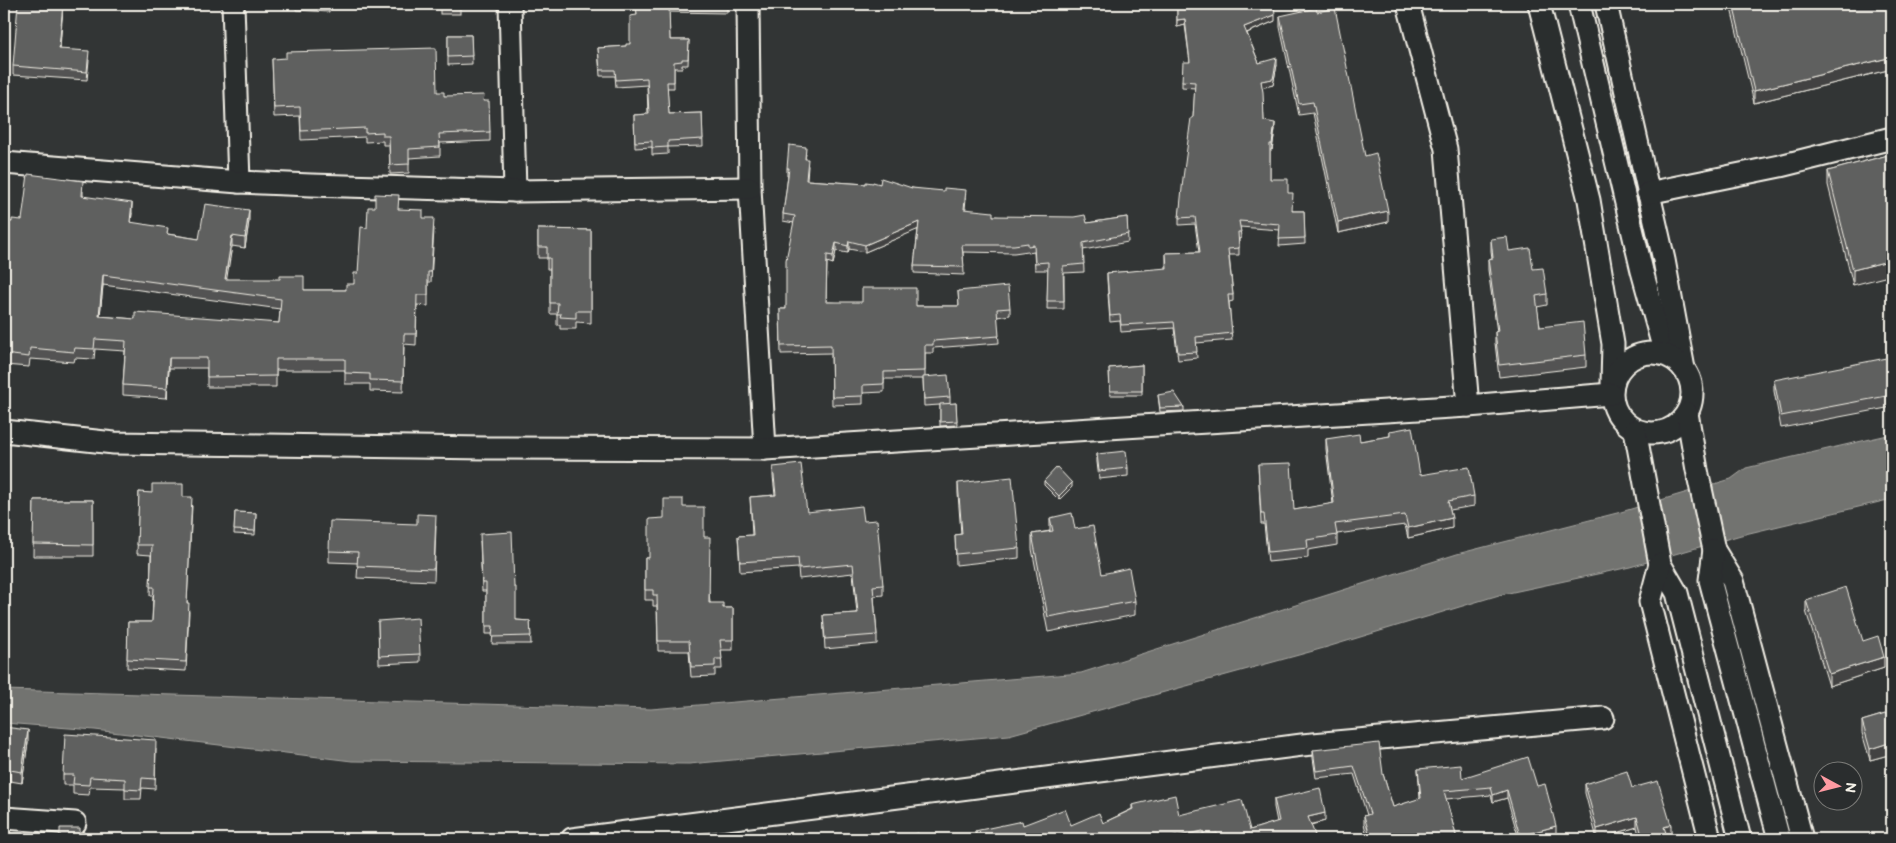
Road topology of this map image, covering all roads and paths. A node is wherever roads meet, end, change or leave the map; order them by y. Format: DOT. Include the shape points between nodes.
graph roads {
  1 [pos="233,4"];
  2 [pos="510,4"];
  3 [pos="748,4"];
  4 [pos="1408,4"];
  5 [pos="1539,4"];
  6 [pos="1579,4"];
  7 [pos="1606,4"];
  8 [pos="1892,138"];
  9 [pos="4,163"];
  10 [pos="239,182"];
  11 [pos="750,188"];
  12 [pos="515,192"];
  13 [pos="1648,193"];
  14 [pos="1665,354"];
  15 [pos="1684,369"];
  16 [pos="1612,389"];
  17 [pos="1468,406"];
  18 [pos="1687,413"];
  19 [pos="1635,430"];
  20 [pos="4,431"];
  21 [pos="765,449"];
  22 [pos="1714,550"];
  23 [pos="1660,564"];
  24 [pos="1603,718"];
  25 [pos="4,818"];
  26 [pos="75,823"];
  27 [pos="572,839"];
  28 [pos="1710,839"];
  29 [pos="1740,839"];
  30 [pos="1779,839"];
  31 [pos="1802,839"];
  1 -- 10 [label="street"];
  2 -- 12 [label="street"];
  3 -- 11 [label="street"];
  4 -- 17 [label="street" via="1446,149"];
  5 -- 16 [label="street" via="1590,210 1613,344"];
  6 -- 14 [label="street" via="1642,271"];
  7 -- 13 [label="street"];
  8 -- 13 [label="street" via="1780,166"];
  9 -- 10 [label="street"];
  10 -- 12 [label="street"];
  11 -- 12 [label="street"];
  11 -- 21 [label="street"];
  13 -- 15 [label="street"];
  14 -- 15 [label="street"];
  14 -- 16 [label="street" via="1651,352 1632,357 1618,370"];
  15 -- 18 [label="street" via="1692,390"];
  16 -- 17 [label="street"];
  16 -- 19 [label="street" via="1613,406 1618,416"];
  17 -- 21 [label="street"];
  18 -- 19 [label="street" via="1664,431 1646,433"];
  18 -- 22 [label="street"];
  19 -- 23 [label="street"];
  20 -- 21 [label="street" via="114,443"];
  22 -- 30 [label="street" via="1710,580"];
  22 -- 31 [label="street" via="1733,581"];
  23 -- 28 [label="street" via="1650,602"];
  23 -- 29 [label="street" via="1677,593"];
  24 -- 27 [label="street" via="1302,745"];
  25 -- 26 [label="street"];
}
